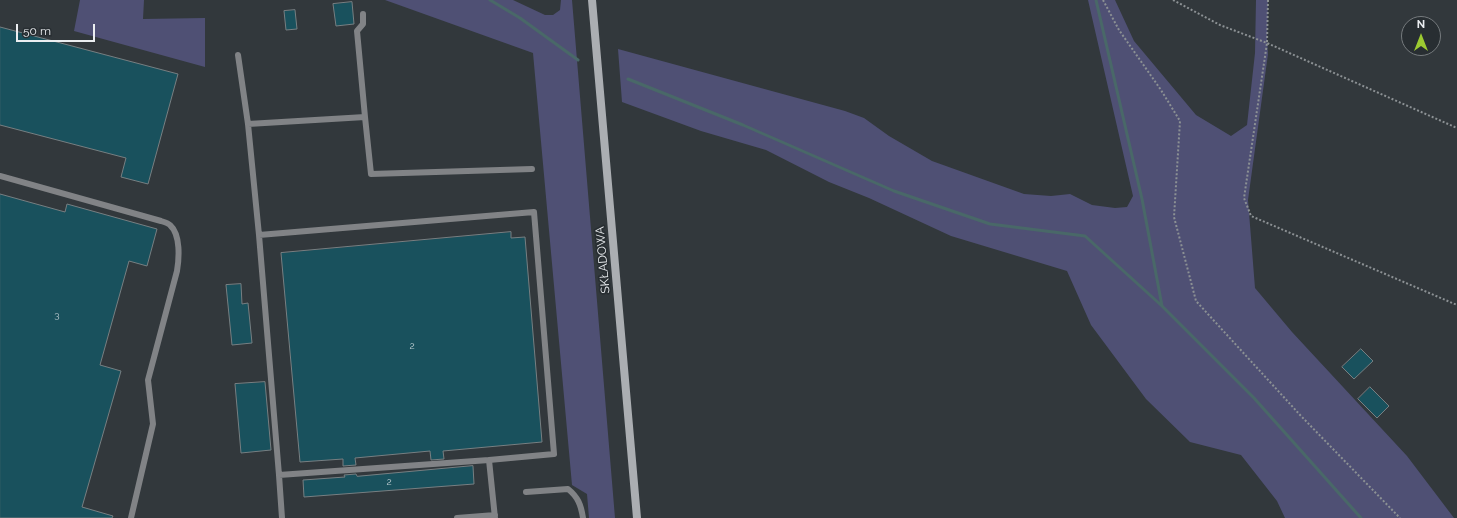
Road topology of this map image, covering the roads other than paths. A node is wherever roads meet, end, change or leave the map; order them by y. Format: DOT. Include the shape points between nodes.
graph roads {
  1 [pos="592,0"];
  2 [pos="363,14"];
  3 [pos="238,55"];
  4 [pos="365,117"];
  5 [pos="248,124"];
  6 [pos="532,170"];
  7 [pos="0,176"];
  8 [pos="259,235"];
  9 [pos="489,460"];
  10 [pos="279,475"];
  11 [pos="526,492"];
  12 [pos="495,516"];
  13 [pos="131,518"];
  14 [pos="282,518"];
  15 [pos="457,518"];
  16 [pos="582,518"];
  17 [pos="638,518"];
  1 -- 17 [label="main road, SKŁADOWA"];
  2 -- 4 [label="lane" via="363,24 357,31"];
  3 -- 5 [label="lane"];
  4 -- 5 [label="lane"];
  4 -- 6 [label="lane" via="371,174"];
  5 -- 8 [label="lane"];
  7 -- 13 [label="lane" via="161,221 170,225 174,232 178,245 178,266 148,380 153,424"];
  8 -- 9 [label="lane" via="534,212 554,454"];
  8 -- 10 [label="lane"];
  9 -- 10 [label="lane"];
  9 -- 12 [label="lane"];
  10 -- 14 [label="lane"];
  11 -- 16 [label="lane" via="568,489 576,495 582,508"];
  12 -- 15 [label="lane"];
}
